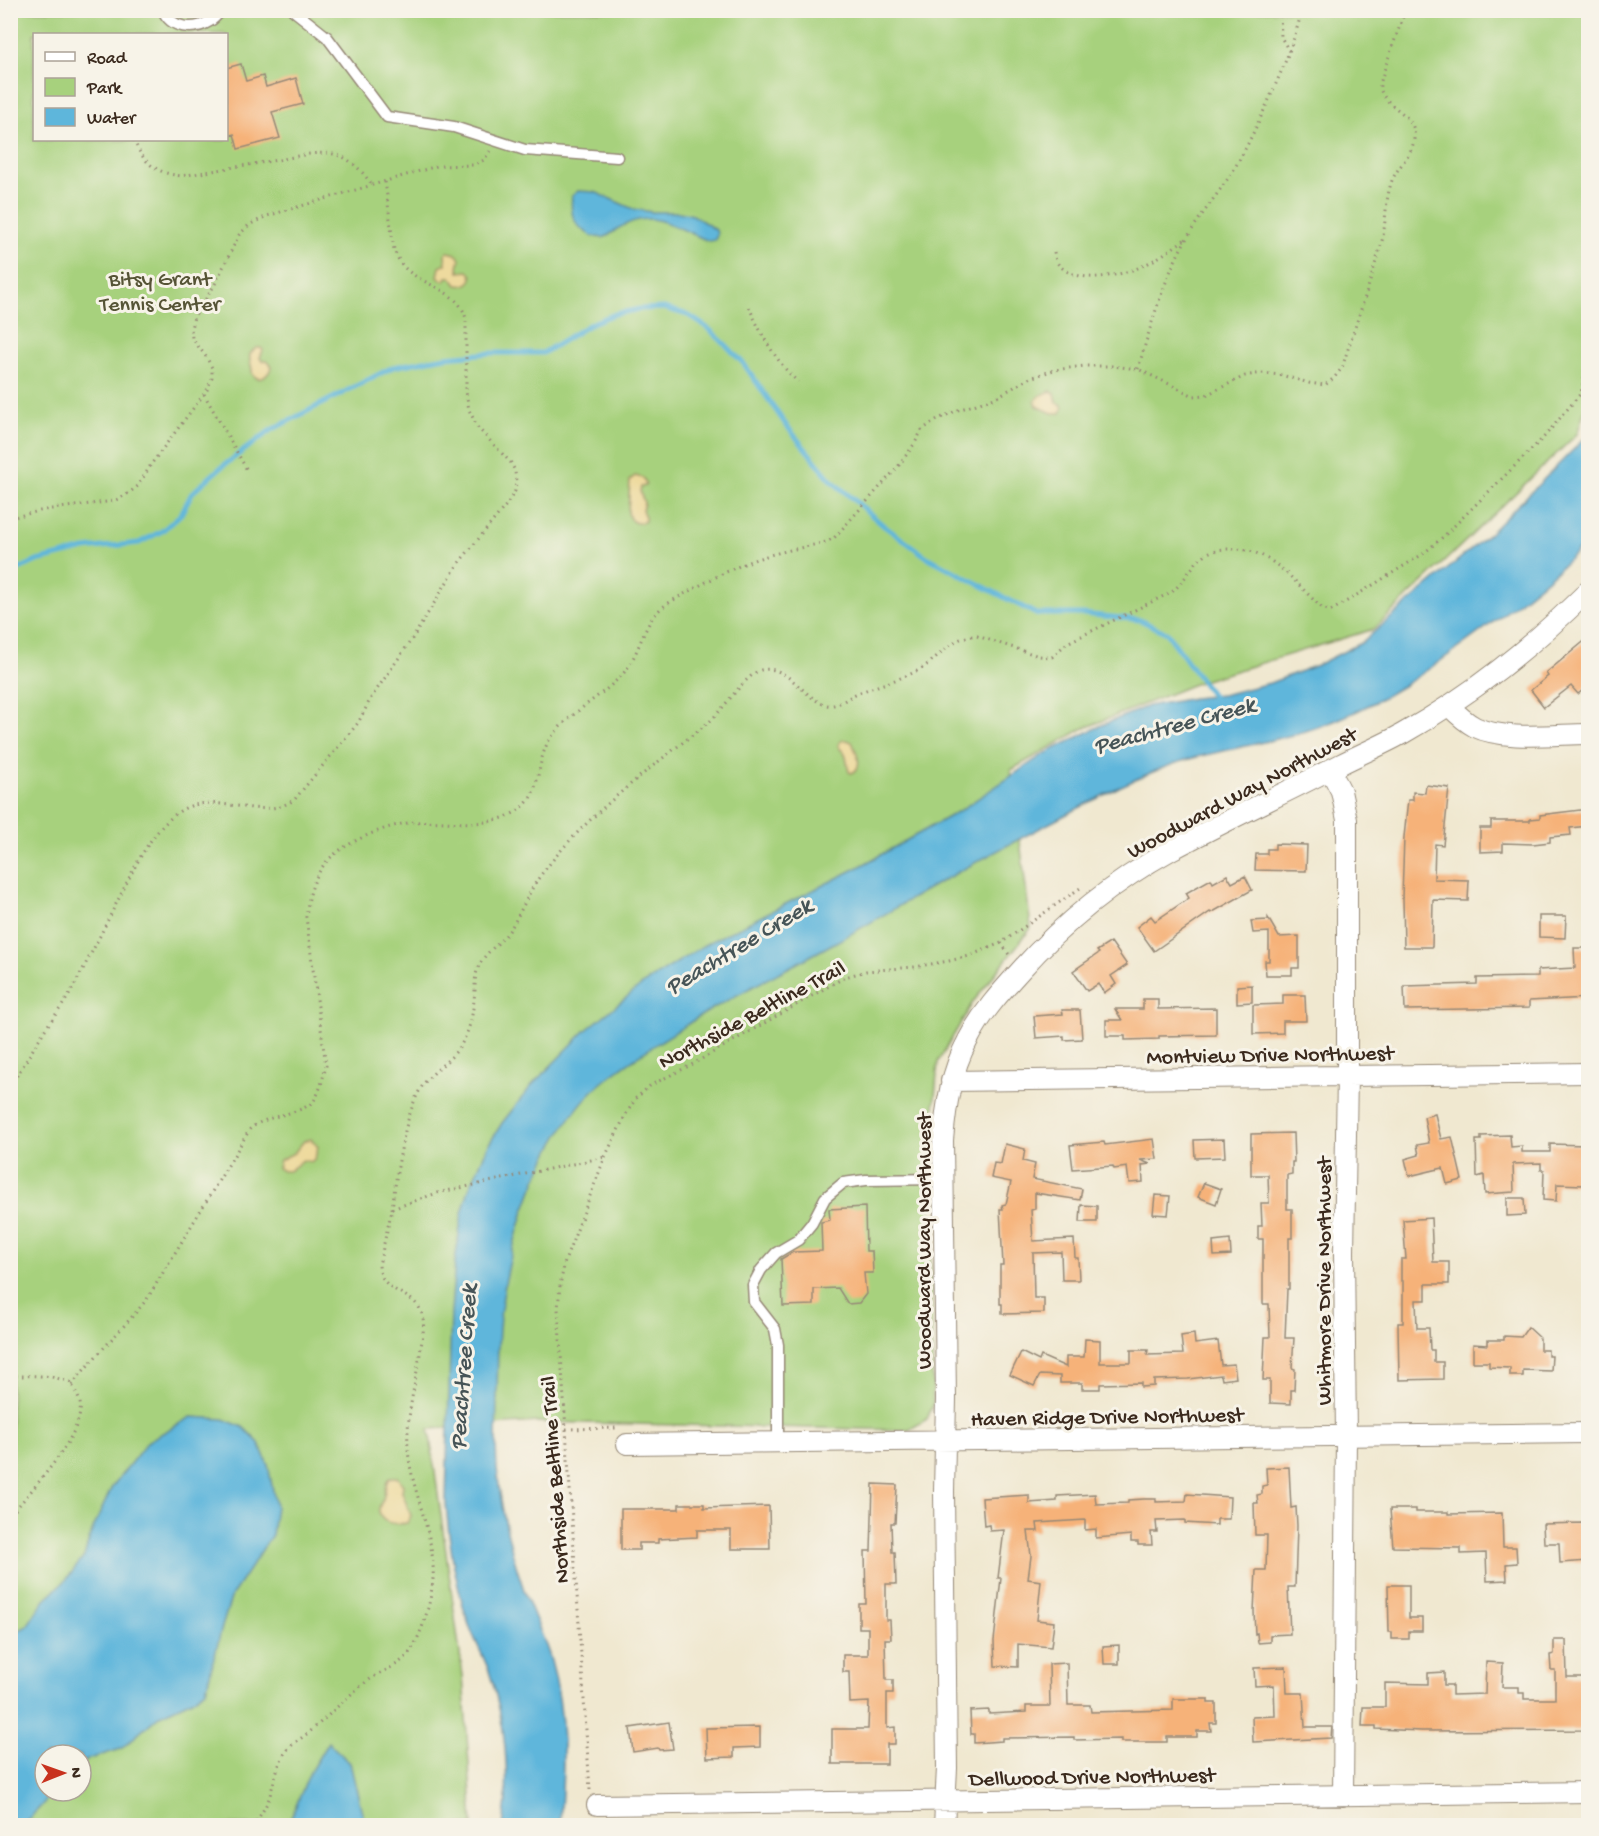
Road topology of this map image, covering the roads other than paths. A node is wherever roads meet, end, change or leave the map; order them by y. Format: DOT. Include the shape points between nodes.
graph roads {
  1 [pos="163,10"];
  2 [pos="221,10"];
  3 [pos="293,10"];
  4 [pos="617,157"];
  5 [pos="1588,591"];
  6 [pos="1449,706"];
  7 [pos="1588,734"];
  8 [pos="1330,770"];
  9 [pos="1588,1073"];
  10 [pos="1347,1076"];
  11 [pos="951,1081"];
  12 [pos="943,1179"];
  13 [pos="1588,1433"];
  14 [pos="1347,1436"];
  15 [pos="945,1441"];
  16 [pos="778,1443"];
  17 [pos="627,1444"];
  18 [pos="1588,1792"];
  19 [pos="1342,1796"];
  20 [pos="593,1799"];
  21 [pos="945,1801"];
  22 [pos="944,1826"];
  1 -- 2 [label="lane" via="176,25 192,27 210,21"];
  3 -- 4 [label="lane" via="327,37 387,117 454,127 525,150"];
  5 -- 6 [label="street, Woodward Way Northwest" via="1502,669"];
  6 -- 7 [label="street" via="1461,718 1490,732"];
  6 -- 8 [label="street, Woodward Way Northwest"];
  8 -- 10 [label="street, Whitmore Drive Northwest" via="1341,791 1347,820"];
  8 -- 11 [label="street, Woodward Way Northwest" via="1170,851 1082,911 1034,955 990,1004 967,1041"];
  9 -- 10 [label="street, Montview Drive Northwest"];
  10 -- 11 [label="street, Montview Drive Northwest"];
  10 -- 14 [label="street, Whitmore Drive Northwest"];
  11 -- 12 [label="street, Woodward Way Northwest" via="942,1140"];
  12 -- 15 [label="street, Woodward Way Northwest"];
  12 -- 16 [label="lane" via="843,1183 825,1198 798,1240 776,1253 762,1270 753,1285 754,1302 775,1329 778,1345"];
  13 -- 14 [label="street, Haven Ridge Drive Northwest"];
  14 -- 15 [label="street, Haven Ridge Drive Northwest"];
  14 -- 19 [label="street, Whitmore Drive Northwest"];
  15 -- 16 [label="street, Haven Ridge Drive Northwest"];
  15 -- 21 [label="street, Woodward Way Northwest"];
  16 -- 17 [label="street, Haven Ridge Drive Northwest"];
  18 -- 19 [label="street, Dellwood Drive Northwest"];
  19 -- 21 [label="street, Dellwood Drive Northwest"];
  20 -- 21 [label="street, Dellwood Drive Northwest"];
  21 -- 22 [label="street, Woodward Way Northwest"];
}
